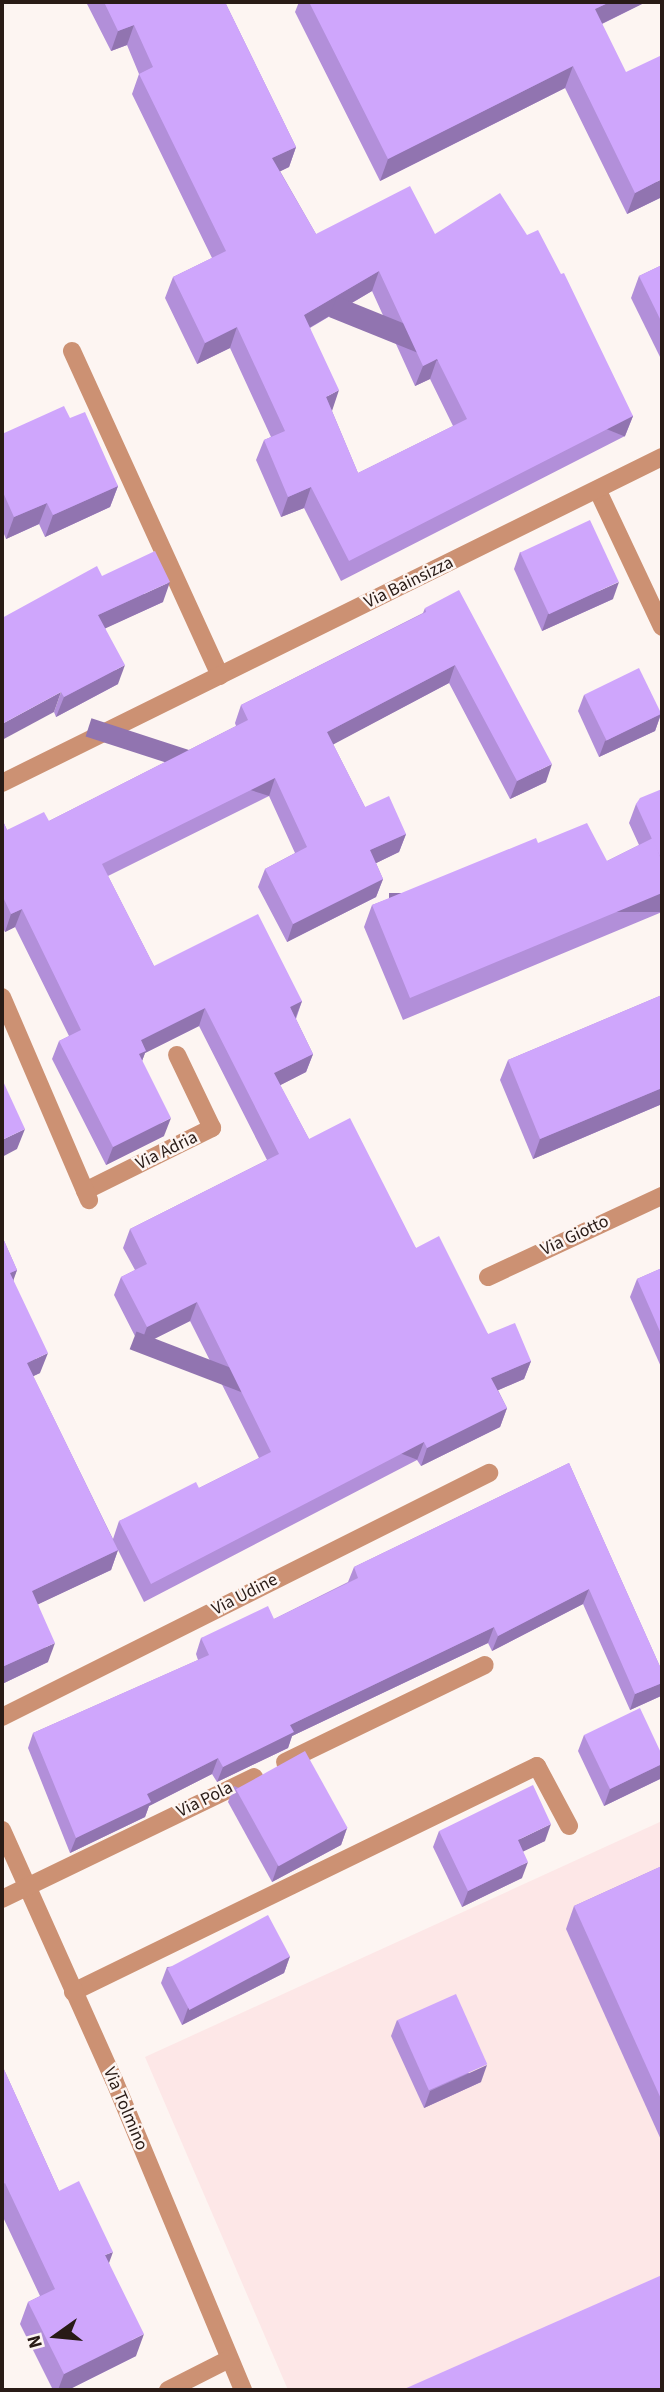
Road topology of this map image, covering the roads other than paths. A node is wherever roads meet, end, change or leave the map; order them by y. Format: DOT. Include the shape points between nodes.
graph roads {
  1 [pos="72,351"];
  2 [pos="662,457"];
  3 [pos="598,491"];
  4 [pos="662,627"];
  5 [pos="220,676"];
  6 [pos="2,783"];
  7 [pos="2,997"];
  8 [pos="177,1055"];
  9 [pos="662,1195"];
  10 [pos="488,1277"];
  11 [pos="489,1473"];
  12 [pos="485,1665"];
  13 [pos="2,1717"];
  14 [pos="569,1826"];
  15 [pos="2,1830"];
  16 [pos="25,1888"];
  17 [pos="2,1899"];
  18 [pos="73,1992"];
  19 [pos="229,2359"];
  20 [pos="168,2390"];
  21 [pos="243,2390"];
  1 -- 5 [label="street"];
  2 -- 3 [label="street, Via Bainsizza"];
  3 -- 4 [label="street"];
  3 -- 5 [label="street, Via Bainsizza"];
  5 -- 6 [label="street, Via Bainsizza"];
  7 -- 8 [label="street, Via Adria" via="87,1195 212,1129"];
  9 -- 10 [label="street, Via Giotto"];
  11 -- 13 [label="street, Via Udine"];
  12 -- 16 [label="street, Via Pola"];
  14 -- 18 [label="street" via="537,1766"];
  15 -- 16 [label="street, Via Tolmino"];
  16 -- 17 [label="street, Via Pola"];
  16 -- 18 [label="street, Via Tolmino"];
  18 -- 19 [label="street, Via Tolmino"];
  19 -- 20 [label="street"];
  19 -- 21 [label="street, Via Tolmino"];
}
